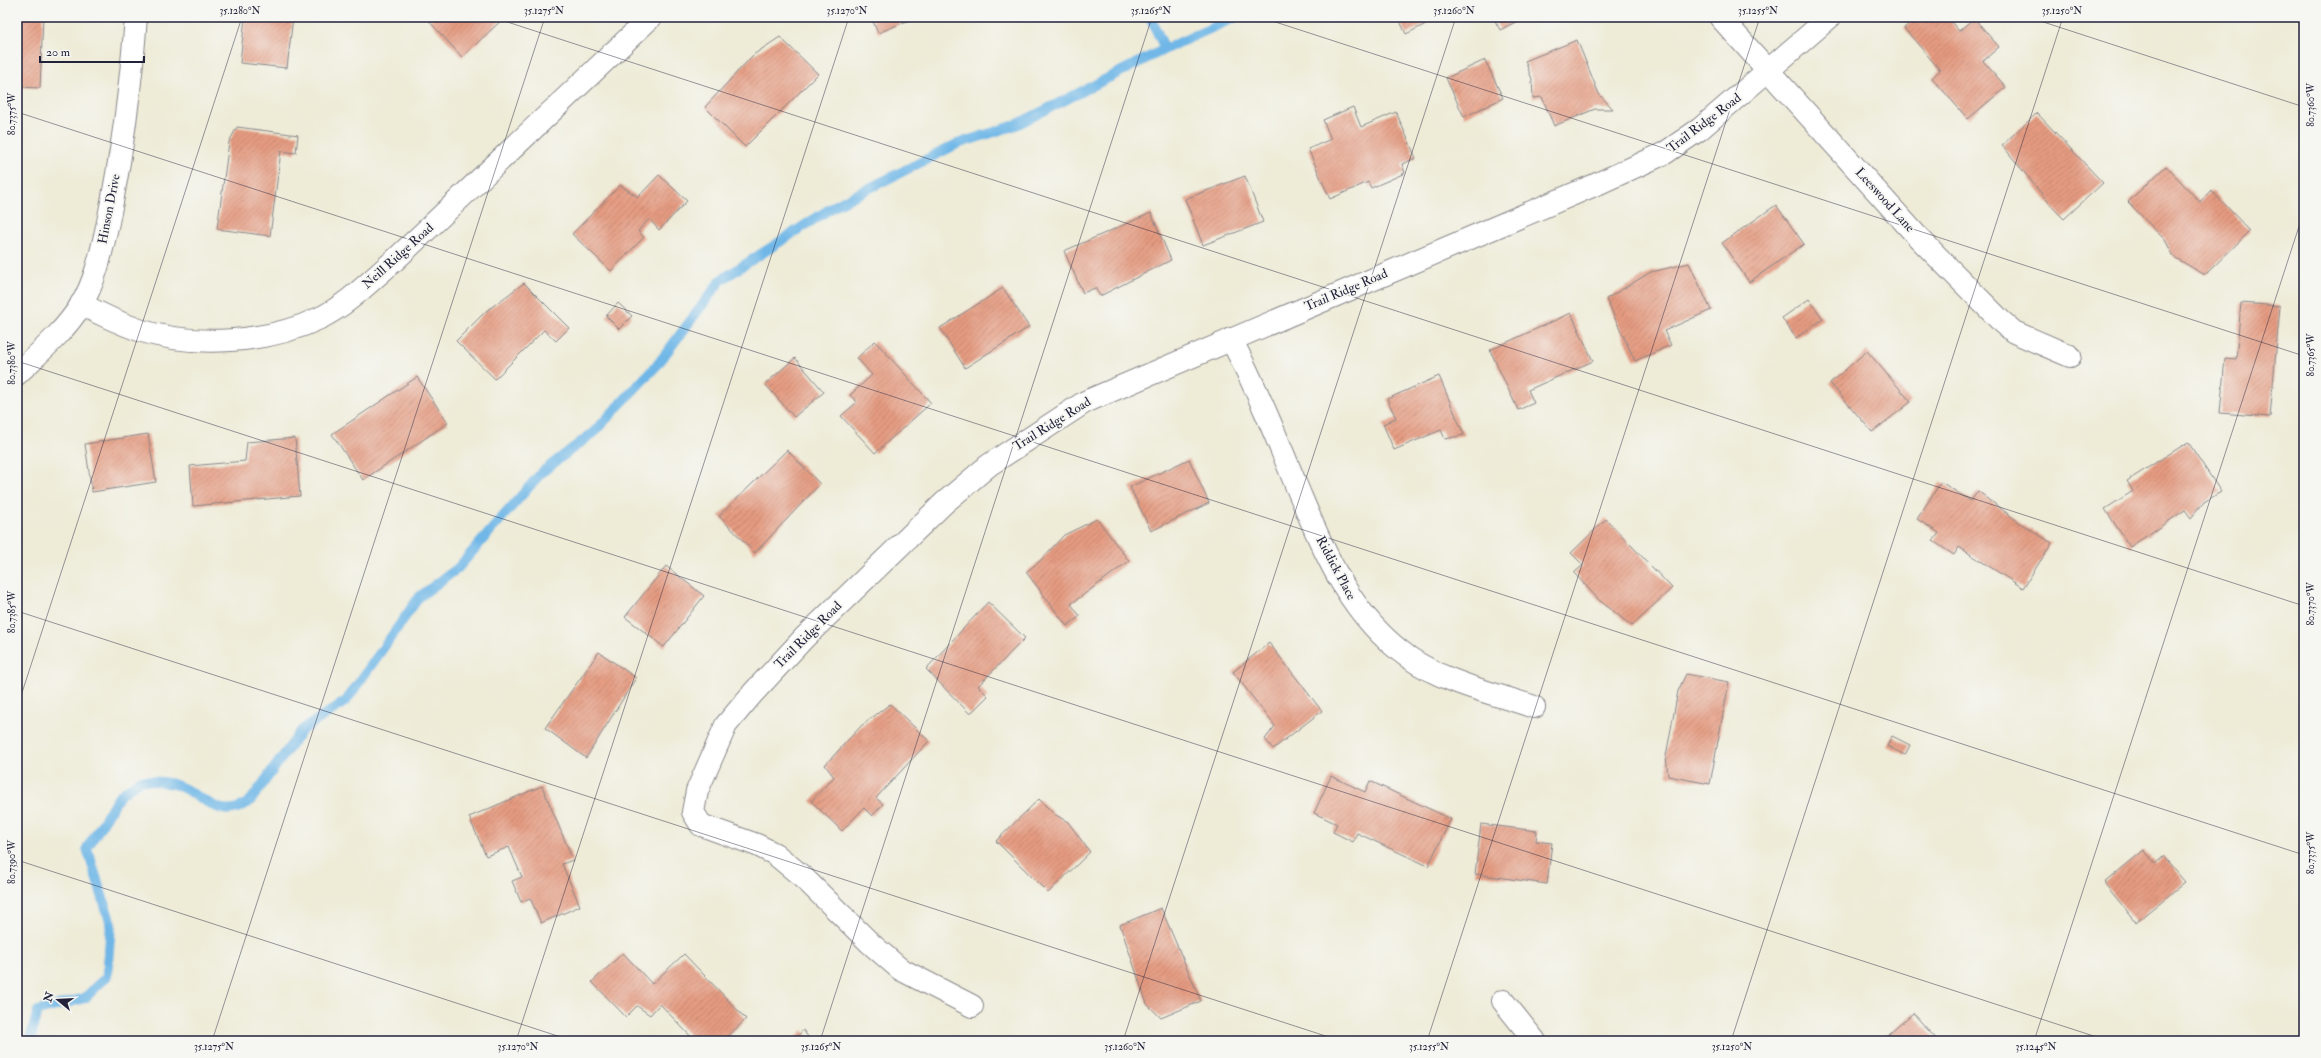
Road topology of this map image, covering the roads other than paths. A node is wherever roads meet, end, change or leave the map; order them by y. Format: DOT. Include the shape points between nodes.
graph roads {
  1 [pos="136,17"];
  2 [pos="652,17"];
  3 [pos="1720,17"];
  4 [pos="1830,17"];
  5 [pos="1769,71"];
  6 [pos="82,304"];
  7 [pos="1231,339"];
  8 [pos="2070,356"];
  9 [pos="17,374"];
  10 [pos="1534,707"];
  11 [pos="1503,1001"];
  12 [pos="972,1006"];
  13 [pos="1535,1041"];
  1 -- 6 [label="street, Hinson Drive" via="114,190 95,272"];
  2 -- 6 [label="street, Neill Ridge Road" via="396,259 354,296 321,317 288,330 220,341 168,337 141,331"];
  3 -- 5 [label="street, Leeswood Lane"];
  4 -- 5 [label="street, Trail Ridge Road"];
  5 -- 7 [label="street, Trail Ridge Road" via="1700,130 1665,153"];
  5 -- 8 [label="street, Leeswood Lane" via="1917,236 2000,320 2014,332"];
  6 -- 9 [label="street, Hinson Drive" via="60,333"];
  7 -- 10 [label="street, Riddick Place" via="1249,374 1323,548 1352,601 1378,632 1409,658 1451,679"];
  7 -- 12 [label="street, Trail Ridge Road" via="1085,402 989,465 944,502 804,638 752,693 726,725 697,791 693,812 701,825 775,854 900,969"];
  11 -- 13 [label="street"];
}
